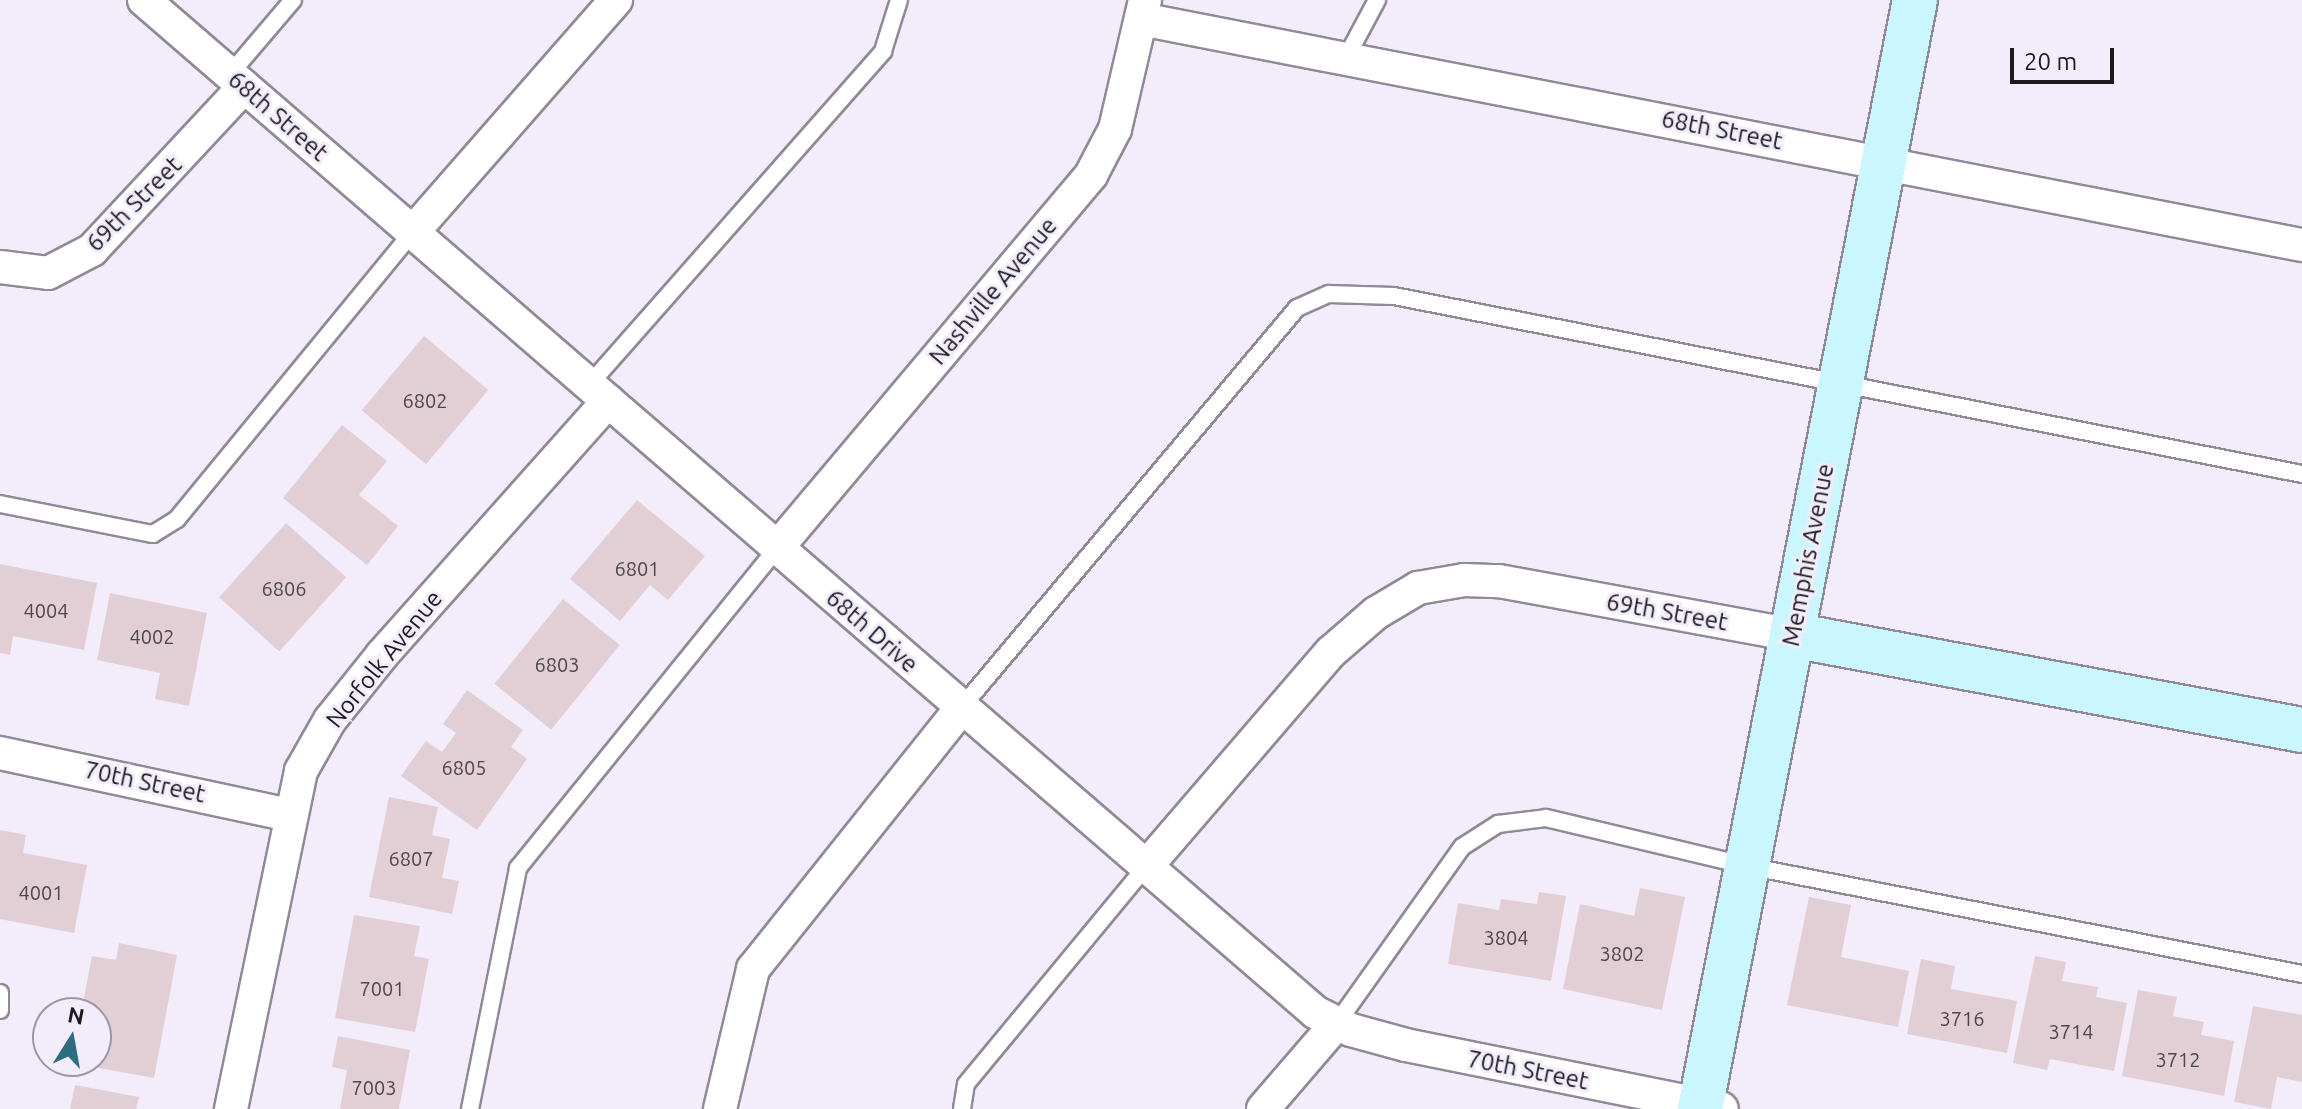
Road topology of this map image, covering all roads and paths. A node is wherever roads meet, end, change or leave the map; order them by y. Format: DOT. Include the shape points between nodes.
graph roads {
  1 [pos="144,0"];
  2 [pos="293,0"];
  3 [pos="616,0"];
  4 [pos="899,0"];
  5 [pos="1377,0"];
  6 [pos="1915,0"];
  7 [pos="1143,10"];
  8 [pos="1346,58"];
  9 [pos="237,80"];
  10 [pos="1883,162"];
  11 [pos="412,233"];
  12 [pos="2302,245"];
  13 [pos="0,267"];
  14 [pos="1840,386"];
  15 [pos="598,393"];
  16 [pos="2302,474"];
  17 [pos="0,504"];
  18 [pos="777,548"];
  19 [pos="1792,635"];
  20 [pos="961,708"];
  21 [pos="2302,730"];
  22 [pos="0,753"];
  23 [pos="289,815"];
  24 [pos="1747,866"];
  25 [pos="1145,868"];
  26 [pos="2302,974"];
  27 [pos="0,993"];
  28 [pos="0,1010"];
  29 [pos="1337,1023"];
  30 [pos="1708,1108"];
  31 [pos="231,1109"];
  32 [pos="470,1109"];
  33 [pos="720,1109"];
  34 [pos="962,1109"];
  35 [pos="1263,1109"];
  1 -- 9 [label="street, 68th Street"];
  2 -- 9 [label="lane"];
  3 -- 11 [label="street"];
  4 -- 15 [label="lane" via="883,51"];
  5 -- 8 [label="lane"];
  6 -- 10 [label="street, Memphis Avenue"];
  7 -- 8 [label="street, 68th Street"];
  7 -- 18 [label="street, Nashville Avenue" via="1115,129 1091,175"];
  8 -- 10 [label="street, 68th Street"];
  9 -- 11 [label="street, 68th Street"];
  9 -- 13 [label="street, 69th Street" via="92,250 48,273"];
  10 -- 12 [label="street, 68th Street"];
  10 -- 14 [label="street, Memphis Avenue"];
  11 -- 15 [label="street, 68th Drive"];
  11 -- 17 [label="lane" via="177,519 153,534"];
  14 -- 16 [label="lane"];
  14 -- 19 [label="street, Memphis Avenue"];
  14 -- 20 [label="lane" via="1394,296 1329,294 1297,308"];
  15 -- 18 [label="street, 68th Drive"];
  15 -- 23 [label="street, Norfolk Avenue" via="330,720 301,771"];
  18 -- 20 [label="street, 68th Drive"];
  18 -- 32 [label="lane" via="518,868"];
  19 -- 21 [label="street, 69th Street"];
  19 -- 24 [label="street, Memphis Avenue"];
  19 -- 25 [label="street, 69th Street" via="1499,581 1464,580 1418,588 1376,613 1331,652"];
  20 -- 25 [label="street, 68th Drive"];
  20 -- 33 [label="street" via="753,969"];
  22 -- 23 [label="street, 70th Street"];
  23 -- 31 [label="street, Norfolk Avenue"];
  24 -- 26 [label="lane"];
  24 -- 29 [label="lane" via="1546,818 1498,824 1462,847"];
  24 -- 30 [label="street, Memphis Avenue"];
  25 -- 29 [label="street, 68th Drive" via="1315,1012"];
  25 -- 34 [label="lane" via="966,1084"];
  27 -- 28 [label="lane"];
  29 -- 30 [label="street, 70th Street" via="1406,1045"];
  29 -- 35 [label="street"];
}
